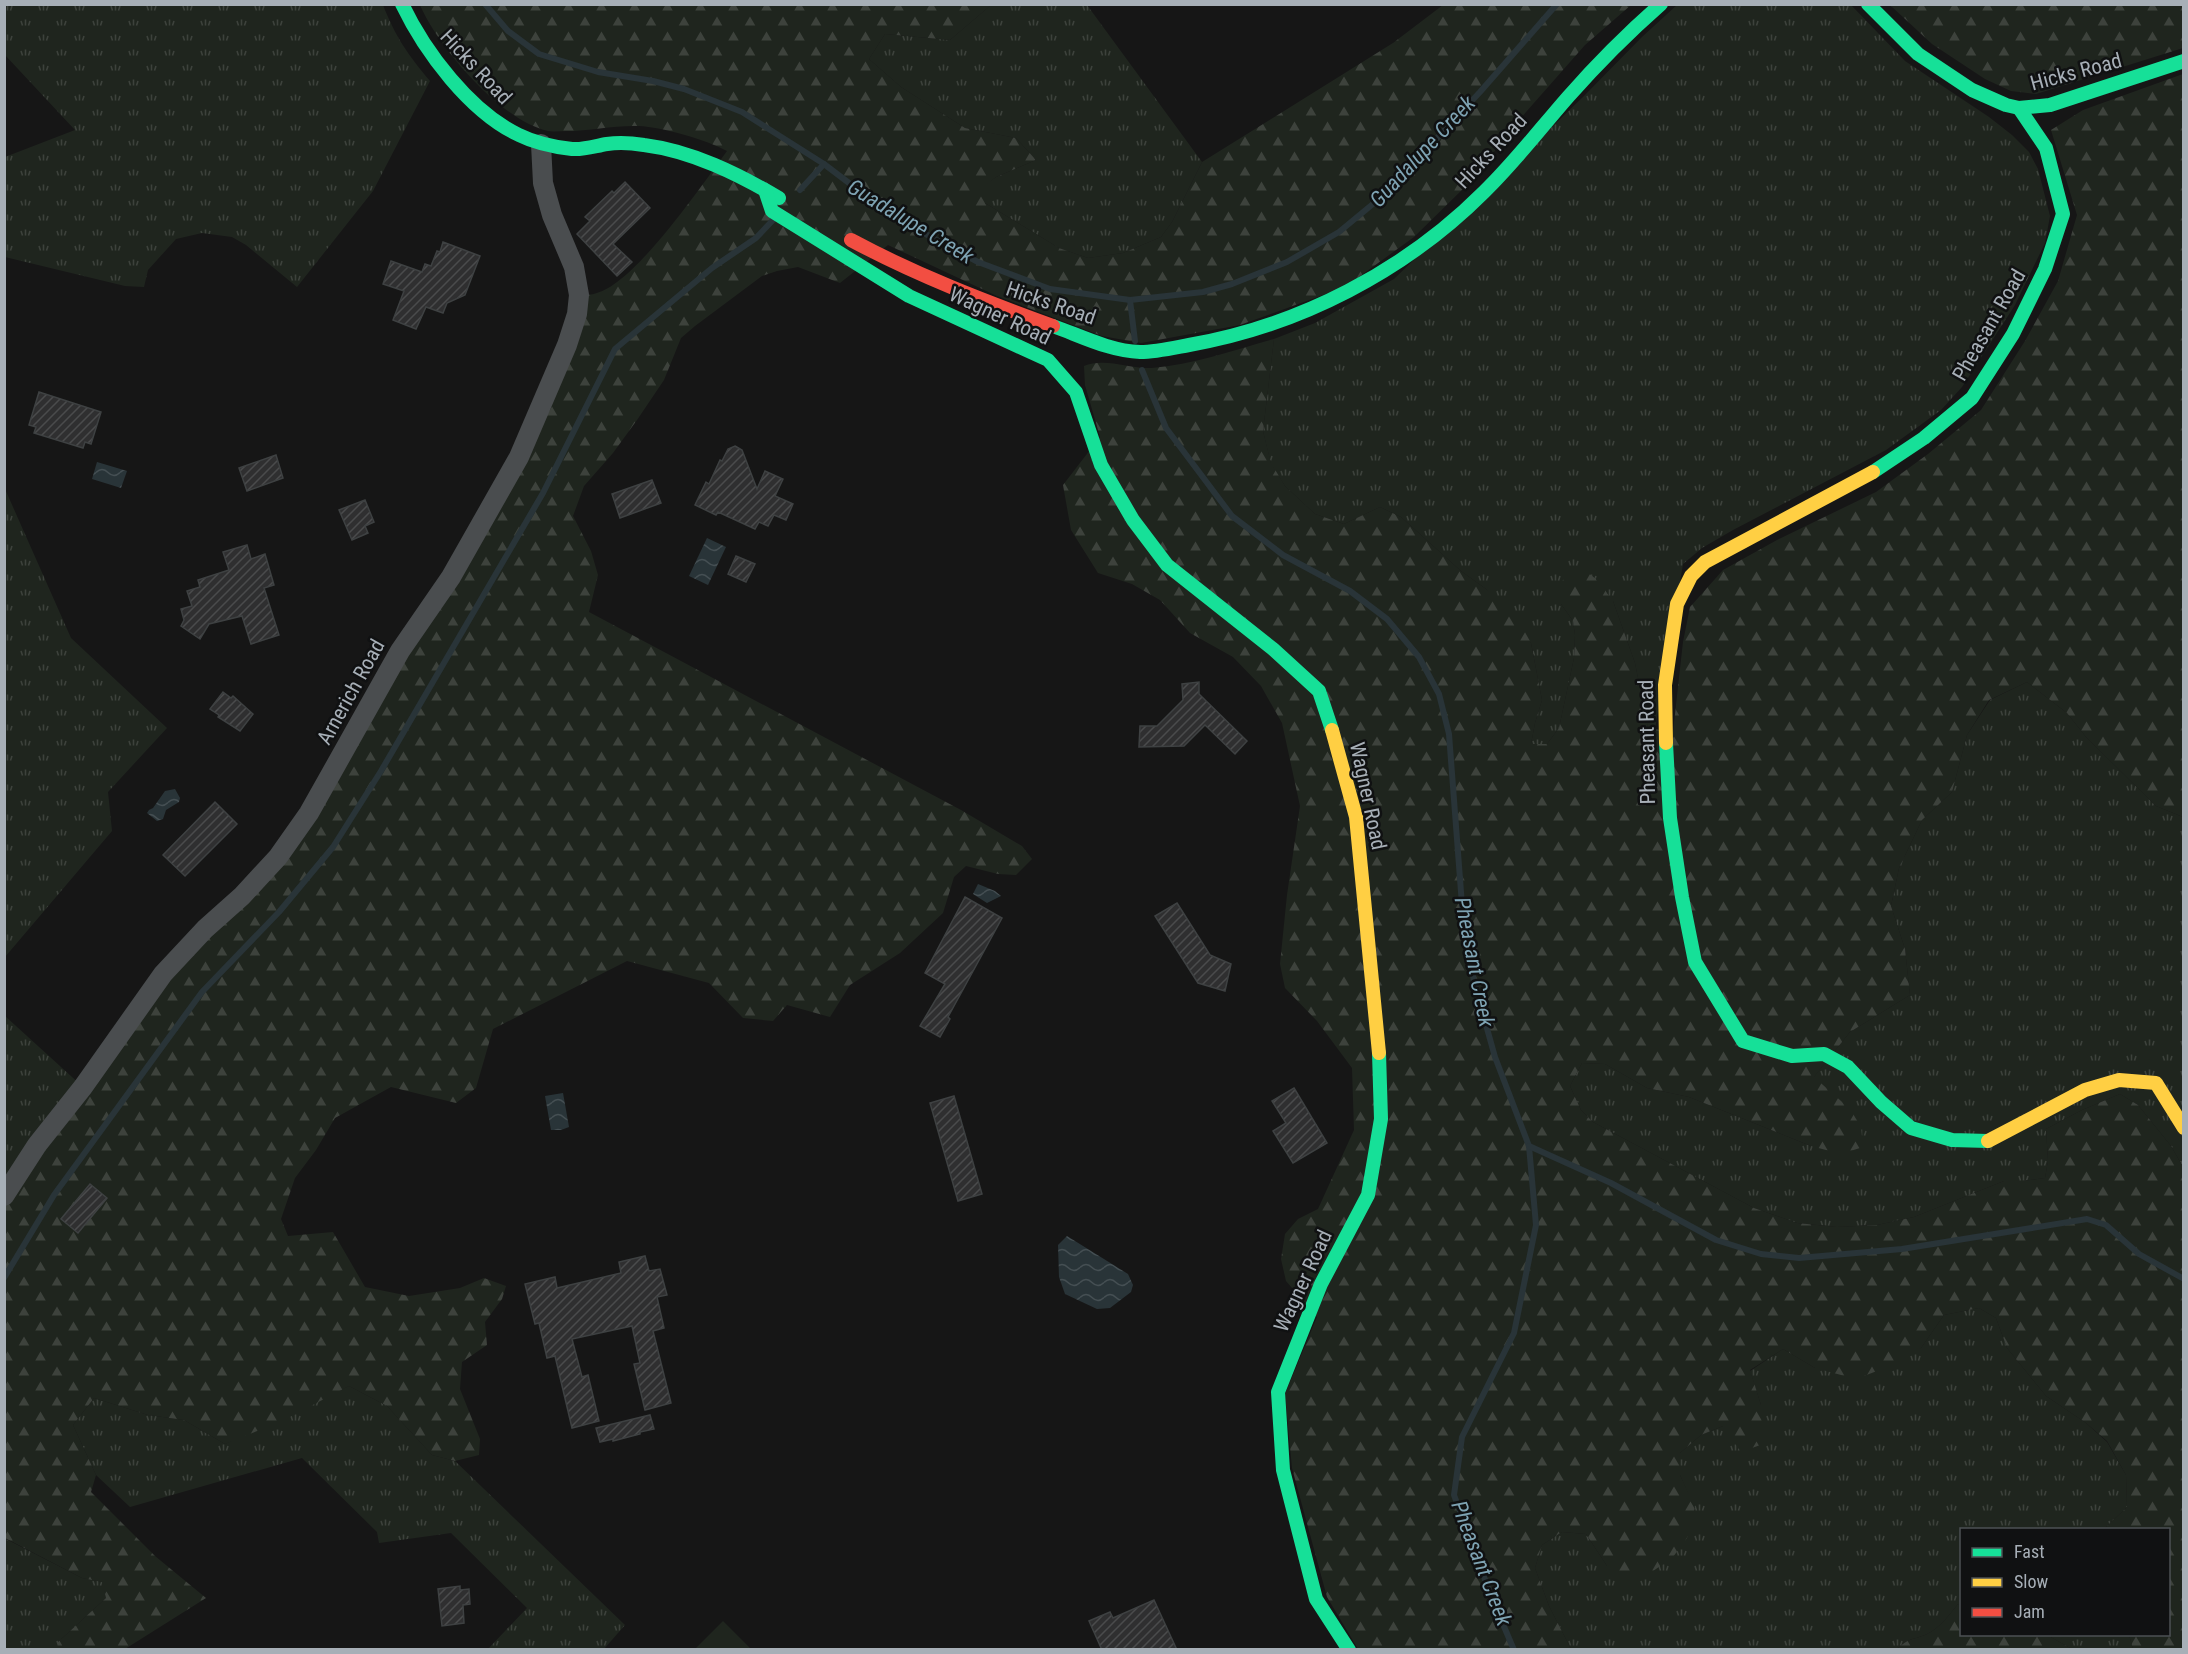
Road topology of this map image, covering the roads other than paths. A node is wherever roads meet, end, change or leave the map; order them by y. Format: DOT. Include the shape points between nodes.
graph roads {
  1 [pos="402,4"];
  2 [pos="1661,4"];
  3 [pos="1868,4"];
  4 [pos="2184,61"];
  5 [pos="2019,108"];
  6 [pos="541,144"];
  7 [pos="765,190"];
  8 [pos="788,202"];
  9 [pos="844,235"];
  10 [pos="2184,1128"];
  11 [pos="4,1196"];
  12 [pos="1349,1650"];
  1 -- 6 [label="street, Hicks Road" via="408,20 478,106 511,131"];
  2 -- 9 [label="street, Hicks Road" via="1601,60 1482,194 1453,219 1347,291 1293,317 1243,334 1199,345 1141,352 1114,348 933,282"];
  3 -- 5 [label="street, Hicks Road" via="1918,54 1972,90"];
  4 -- 5 [label="street, Hicks Road" via="2050,105"];
  5 -- 10 [label="street, Pheasant Road" via="2046,148 2063,214 2044,269 2013,334 1972,398 1924,438 1873,472 1705,562 1691,576 1677,604 1665,685 1665,740 1670,818 1682,897 1695,963 1743,1041 1792,1056 1824,1054 1848,1067 1911,1128 1952,1140 1986,1142 2085,1090 2119,1080 2157,1083"];
  6 -- 7 [label="street, Hicks Road" via="575,149 614,143 661,148 720,167"];
  6 -- 11 [label="street, Arnerich Road" via="543,183 574,267 579,295 567,345 519,458 451,577 400,651 309,813 250,889 163,974"];
  7 -- 8 [label="street, Hicks Road"];
  7 -- 12 [label="street, Wagner Road" via="772,211 909,296 1048,360 1076,392 1101,465 1133,520 1167,565 1319,691 1356,817 1380,1062 1381,1119 1368,1195 1321,1284 1278,1392 1283,1470 1316,1599"];
}
